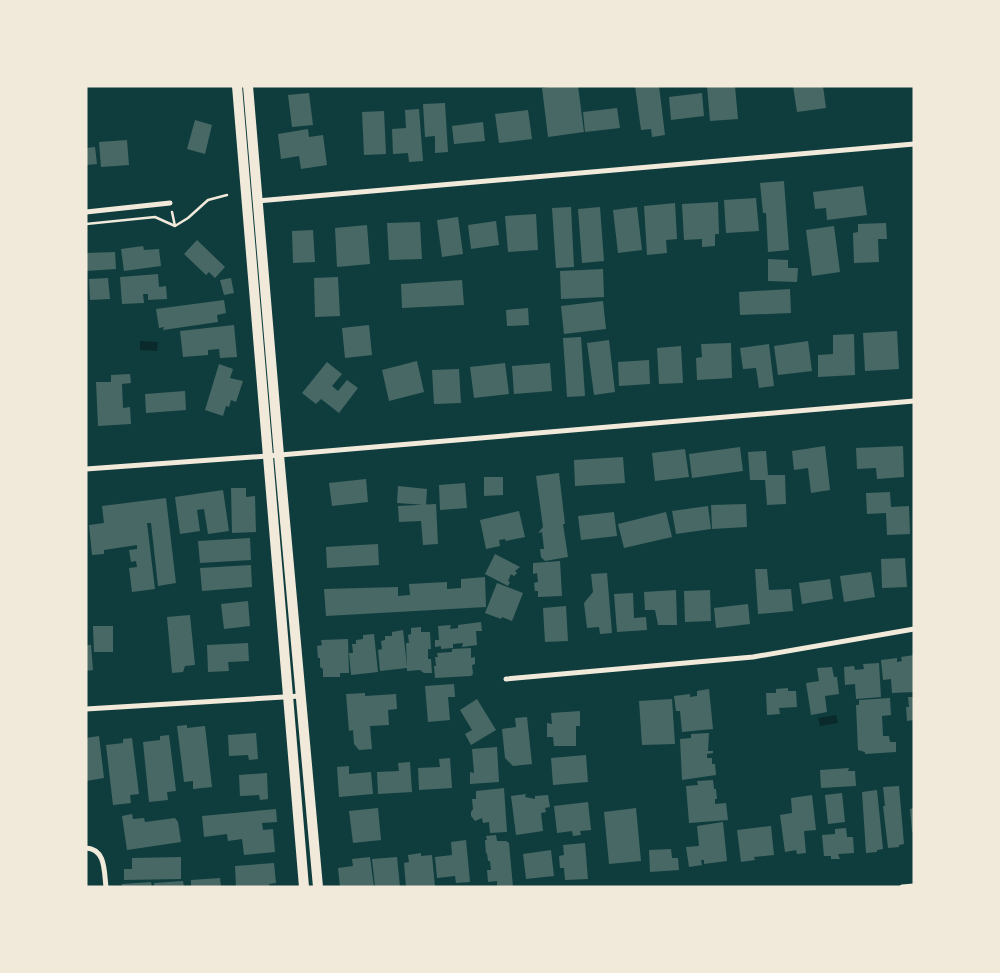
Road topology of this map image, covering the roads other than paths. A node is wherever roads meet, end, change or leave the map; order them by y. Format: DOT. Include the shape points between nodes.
graph roads {
  1 [pos="237,86"];
  2 [pos="248,86"];
  3 [pos="914,144"];
  4 [pos="257,201"];
  5 [pos="245,202"];
  6 [pos="170,203"];
  7 [pos="86,212"];
  8 [pos="914,401"];
  9 [pos="278,455"];
  10 [pos="268,456"];
  11 [pos="86,470"];
  12 [pos="914,629"];
  13 [pos="506,679"];
  14 [pos="301,696"];
  15 [pos="288,697"];
  16 [pos="86,709"];
  17 [pos="86,848"];
  18 [pos="914,886"];
  19 [pos="106,887"];
  20 [pos="304,887"];
  21 [pos="318,887"];
  22 [pos="902,887"];
  1 -- 5 [label="main road"];
  2 -- 4 [label="main road"];
  3 -- 4 [label="street"];
  4 -- 5 [label="street"];
  4 -- 9 [label="main road"];
  5 -- 10 [label="main road"];
  6 -- 7 [label="street"];
  8 -- 9 [label="street"];
  9 -- 10 [label="street"];
  9 -- 14 [label="main road"];
  10 -- 11 [label="street"];
  10 -- 15 [label="main road"];
  12 -- 13 [label="street" via="753,657"];
  14 -- 15 [label="street"];
  14 -- 21 [label="main road"];
  15 -- 16 [label="street"];
  15 -- 20 [label="main road"];
  17 -- 19 [label="street" via="100,855"];
  18 -- 22 [label="street"];
}
